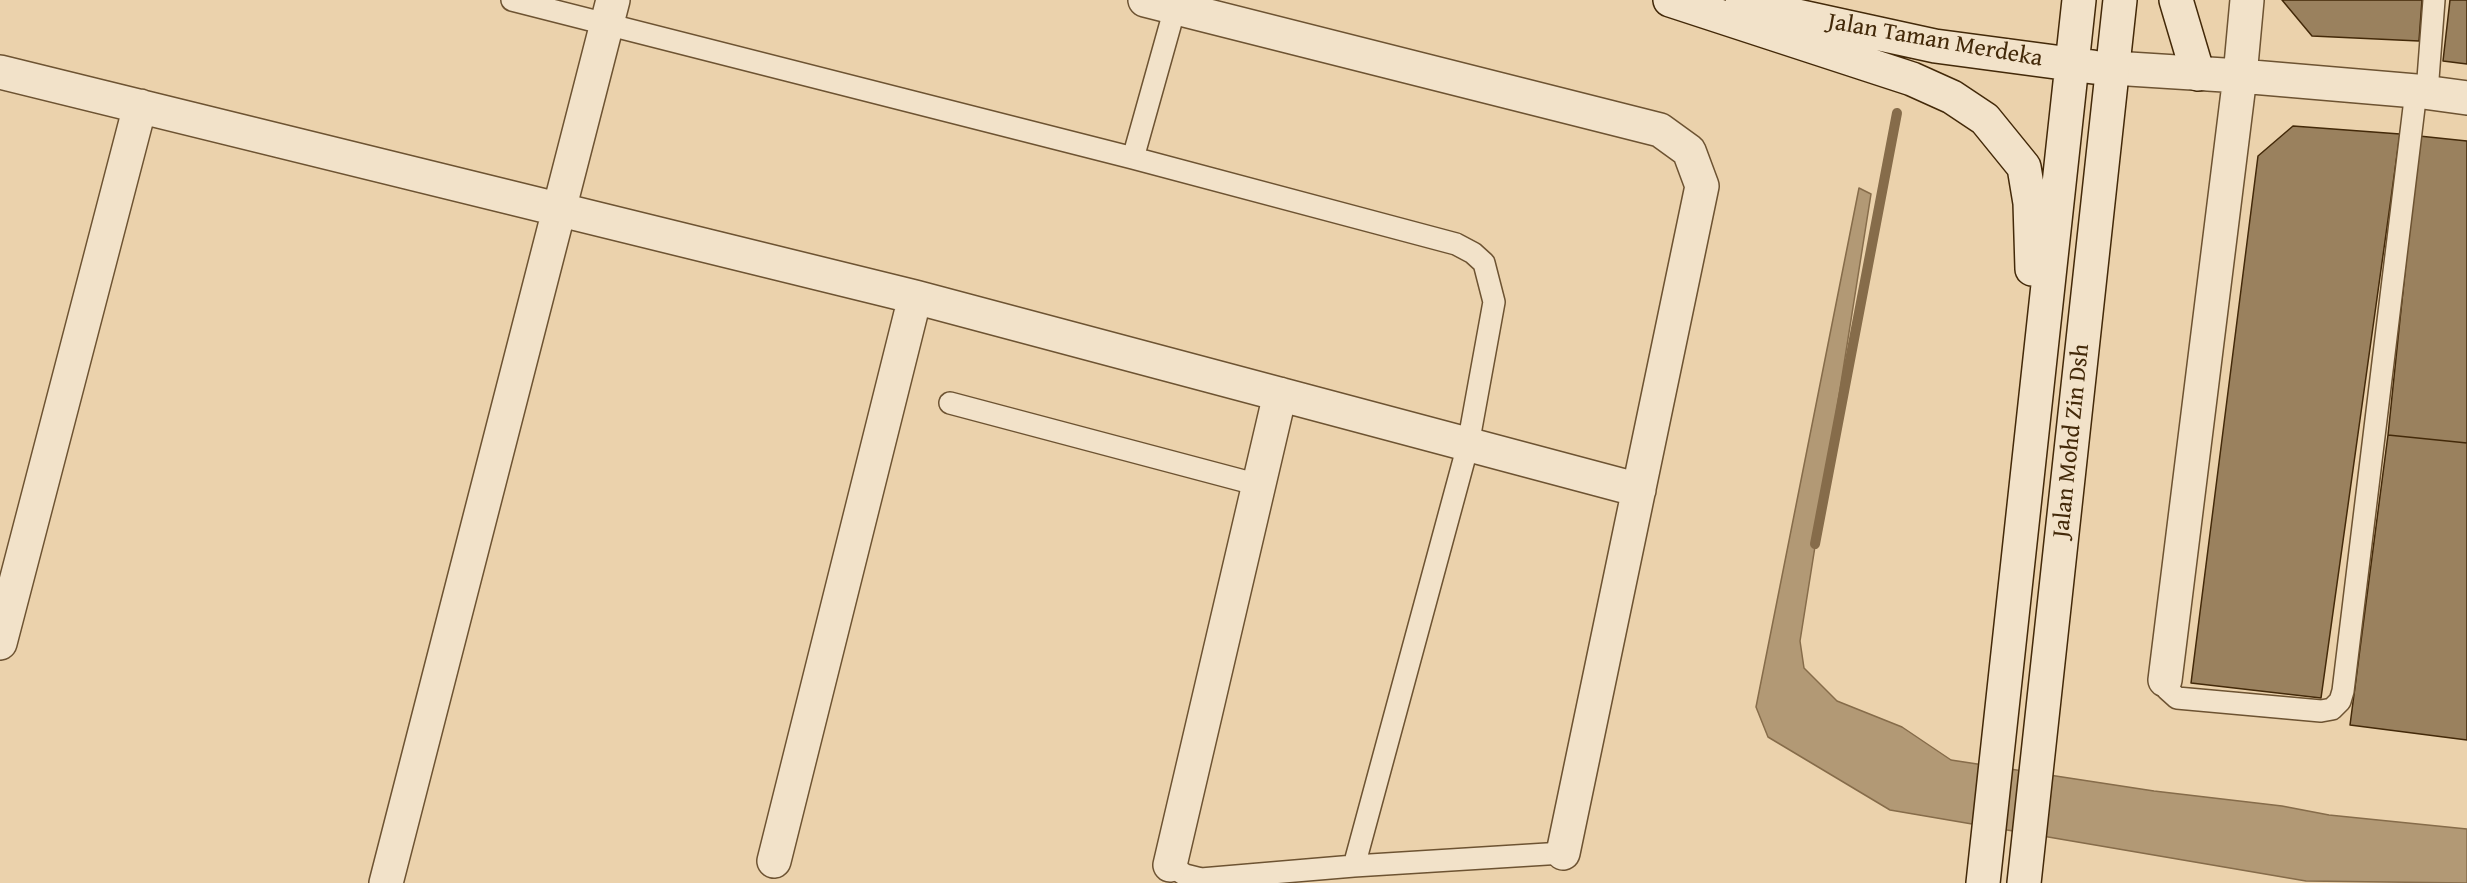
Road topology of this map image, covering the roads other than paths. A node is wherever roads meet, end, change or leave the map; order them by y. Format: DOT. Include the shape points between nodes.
graph roads {
  1 [pos="512,0"];
  2 [pos="1670,0"];
  3 [pos="1723,0"];
  4 [pos="2079,0"];
  5 [pos="2120,0"];
  6 [pos="2176,0"];
  7 [pos="2247,0"];
  8 [pos="2434,0"];
  9 [pos="1160,4"];
  10 [pos="610,12"];
  11 [pos="2071,65"];
  12 [pos="2113,68"];
  13 [pos="0,72"];
  14 [pos="2198,74"];
  15 [pos="2240,76"];
  16 [pos="2421,92"];
  17 [pos="2467,98"];
  18 [pos="140,106"];
  19 [pos="1133,158"];
  20 [pos="560,210"];
  21 [pos="915,297"];
  22 [pos="1280,394"];
  23 [pos="950,403"];
  24 [pos="2035,403"];
  25 [pos="1468,445"];
  26 [pos="1258,485"];
  27 [pos="1638,490"];
  28 [pos="0,642"];
  29 [pos="2165,680"];
  30 [pos="1563,853"];
  31 [pos="774,861"];
  32 [pos="1170,865"];
  33 [pos="1354,866"];
  34 [pos="386,883"];
  35 [pos="1983,883"];
  36 [pos="2024,883"];
  1 -- 10 [label="lane"];
  2 -- 24 [label="street" via="1912,79 1952,97 1985,119 2024,167 2029,194"];
  3 -- 11 [label="street, Jalan Taman Merdeka" via="1935,46"];
  4 -- 11 [label="street, Jalan Mohd Zin Dsh"];
  5 -- 12 [label="street, Jalan Mohd Zin Dsh"];
  6 -- 14 [label="street"];
  7 -- 15 [label="street"];
  8 -- 16 [label="lane"];
  9 -- 19 [label="lane"];
  9 -- 27 [label="street" via="1660,130 1689,151 1702,186"];
  10 -- 19 [label="lane"];
  10 -- 20 [label="street"];
  11 -- 12 [label="street, Jalan Taman Merdeka"];
  11 -- 24 [label="street, Jalan Mohd Zin Dsh"];
  12 -- 14 [label="street, Jalan Taman Merdeka"];
  12 -- 36 [label="street, Jalan Mohd Zin Dsh"];
  13 -- 18 [label="street"];
  14 -- 15 [label="street, Jalan Taman Merdeka"];
  15 -- 16 [label="street, Jalan Taman Merdeka"];
  15 -- 29 [label="street"];
  16 -- 17 [label="street, Jalan Taman Merdeka"];
  16 -- 29 [label="lane" via="2340,701 2332,709 2321,711 2177,698 2167,689"];
  18 -- 20 [label="street"];
  18 -- 28 [label="street"];
  19 -- 25 [label="lane" via="1455,244 1473,253 1484,263 1494,302"];
  20 -- 21 [label="street"];
  20 -- 34 [label="street"];
  21 -- 22 [label="street"];
  21 -- 31 [label="street"];
  22 -- 25 [label="street"];
  22 -- 26 [label="street"];
  23 -- 26 [label="lane"];
  24 -- 35 [label="street, Jalan Mohd Zin Dsh"];
  25 -- 27 [label="street"];
  25 -- 33 [label="lane"];
  26 -- 32 [label="street"];
  27 -- 30 [label="street"];
  30 -- 33 [label="lane"];
  32 -- 33 [label="lane" via="1185,875 1202,879"];
}
